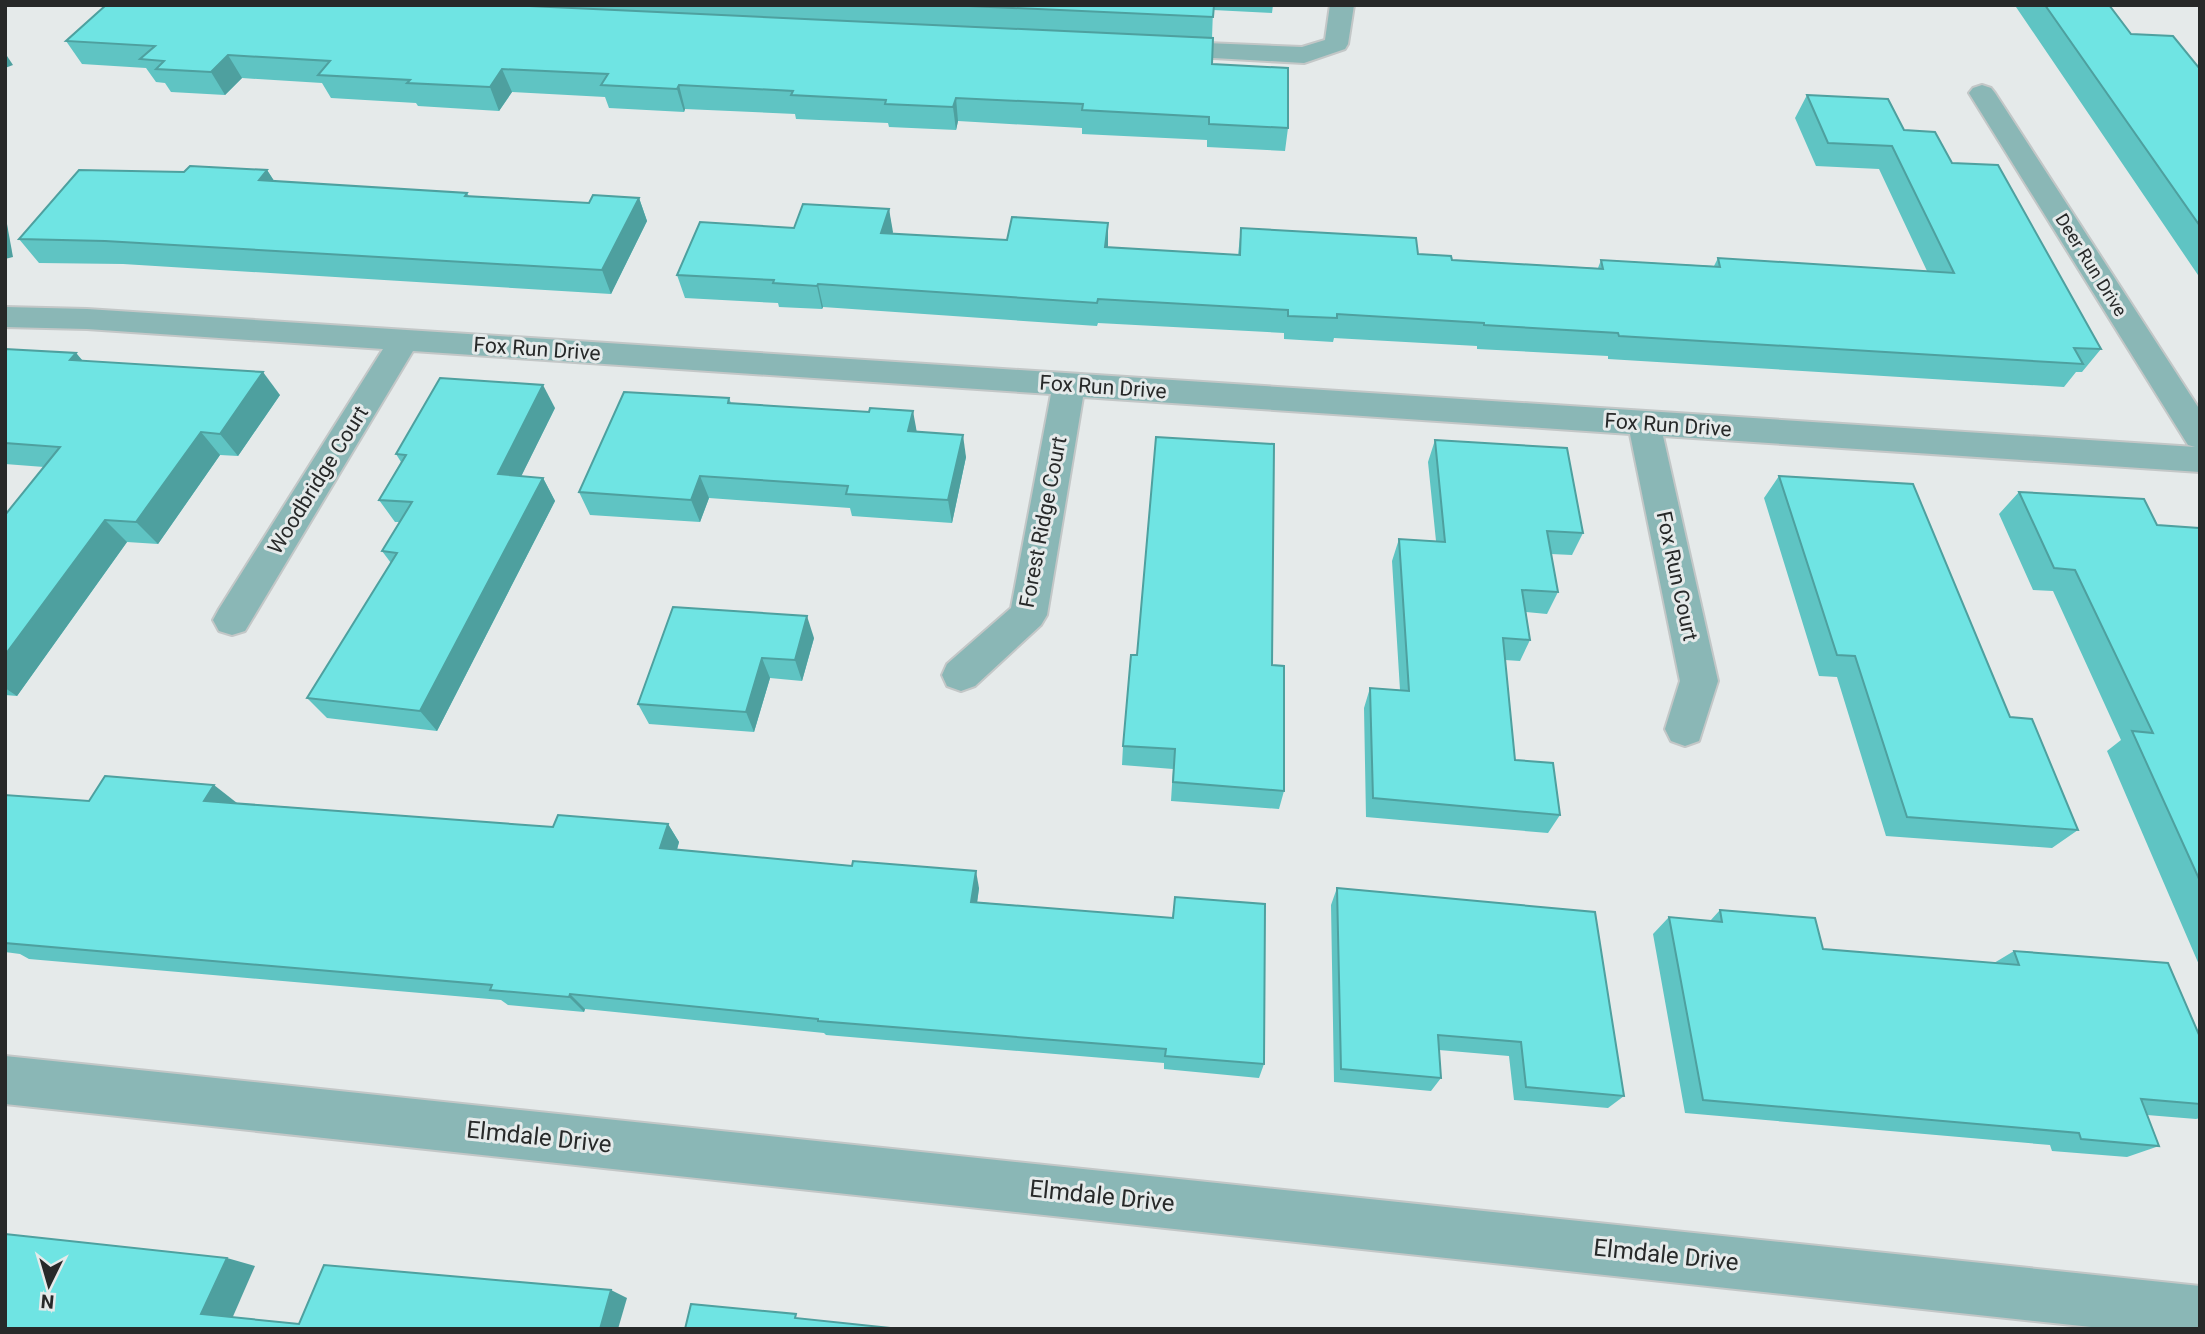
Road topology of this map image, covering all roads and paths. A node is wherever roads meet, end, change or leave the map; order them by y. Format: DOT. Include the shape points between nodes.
graph roads {
  1 [pos="1342,5"];
  2 [pos="1138,47"];
  3 [pos="1982,93"];
  4 [pos="5,317"];
  5 [pos="404,340"];
  6 [pos="1069,384"];
  7 [pos="1644,423"];
  8 [pos="2200,437"];
  9 [pos="2200,460"];
  10 [pos="232,620"];
  11 [pos="961,674"];
  12 [pos="1685,729"];
  13 [pos="5,1080"];
  14 [pos="2200,1312"];
  1 -- 2 [label="street" via="1336,44 1304,55"];
  3 -- 8 [label="street, Deer Run Drive"];
  4 -- 5 [label="street, Fox Run Drive"];
  5 -- 6 [label="street, Fox Run Drive"];
  5 -- 10 [label="street, Woodbridge Court"];
  6 -- 7 [label="street, Fox Run Drive"];
  6 -- 11 [label="street, Forest Ridge Court" via="1028,615"];
  7 -- 9 [label="street, Fox Run Drive"];
  7 -- 12 [label="street, Fox Run Court" via="1699,681"];
  13 -- 14 [label="street, Elmdale Drive"];
}
